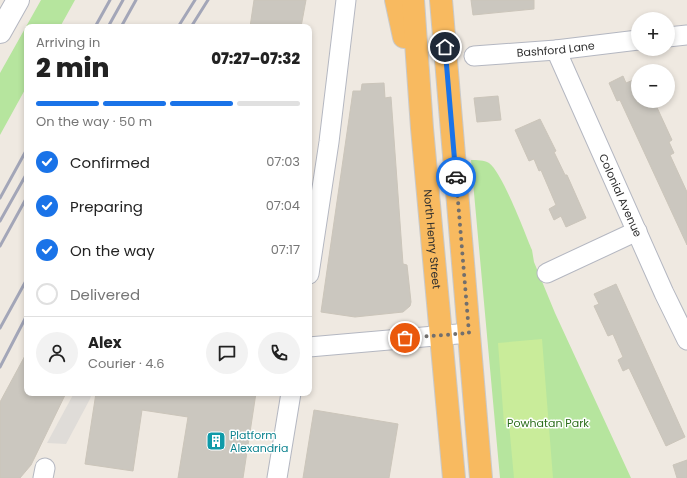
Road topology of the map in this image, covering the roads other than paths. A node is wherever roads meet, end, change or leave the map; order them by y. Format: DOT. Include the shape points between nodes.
graph roads {
  1 [pos="18,0"];
  2 [pos="346,0"];
  3 [pos="396,0"];
  4 [pos="413,0"];
  5 [pos="441,0"];
  6 [pos="2,22"];
  7 [pos="687,35"];
  8 [pos="675,36"];
  9 [pos="631,41"];
  10 [pos="556,50"];
  11 [pos="474,56"];
  12 [pos="421,116"];
  13 [pos="637,231"];
  14 [pos="312,254"];
  15 [pos="547,273"];
  16 [pos="469,333"];
  17 [pos="441,335"];
  18 [pos="687,340"];
  19 [pos="312,347"];
  20 [pos="291,396"];
  21 [pos="277,478"];
  22 [pos="454,478"];
  23 [pos="481,478"];
  1 -- 6 [label="street"];
  2 -- 14 [label="street"];
  3 -- 12 [label="highway"];
  4 -- 12 [label="highway, North Henry Street"];
  5 -- 16 [label="highway"];
  7 -- 8 [label="street"];
  9 -- 10 [label="street, Bashford Lane"];
  10 -- 11 [label="street, Bashford Lane"];
  10 -- 13 [label="street, Colonial Avenue"];
  12 -- 17 [label="highway, North Henry Street"];
  13 -- 15 [label="street"];
  13 -- 18 [label="street, Colonial Avenue"];
  16 -- 17 [label="street"];
  16 -- 23 [label="highway"];
  17 -- 19 [label="street"];
  17 -- 22 [label="highway, North Henry Street"];
  20 -- 21 [label="street"];
}
